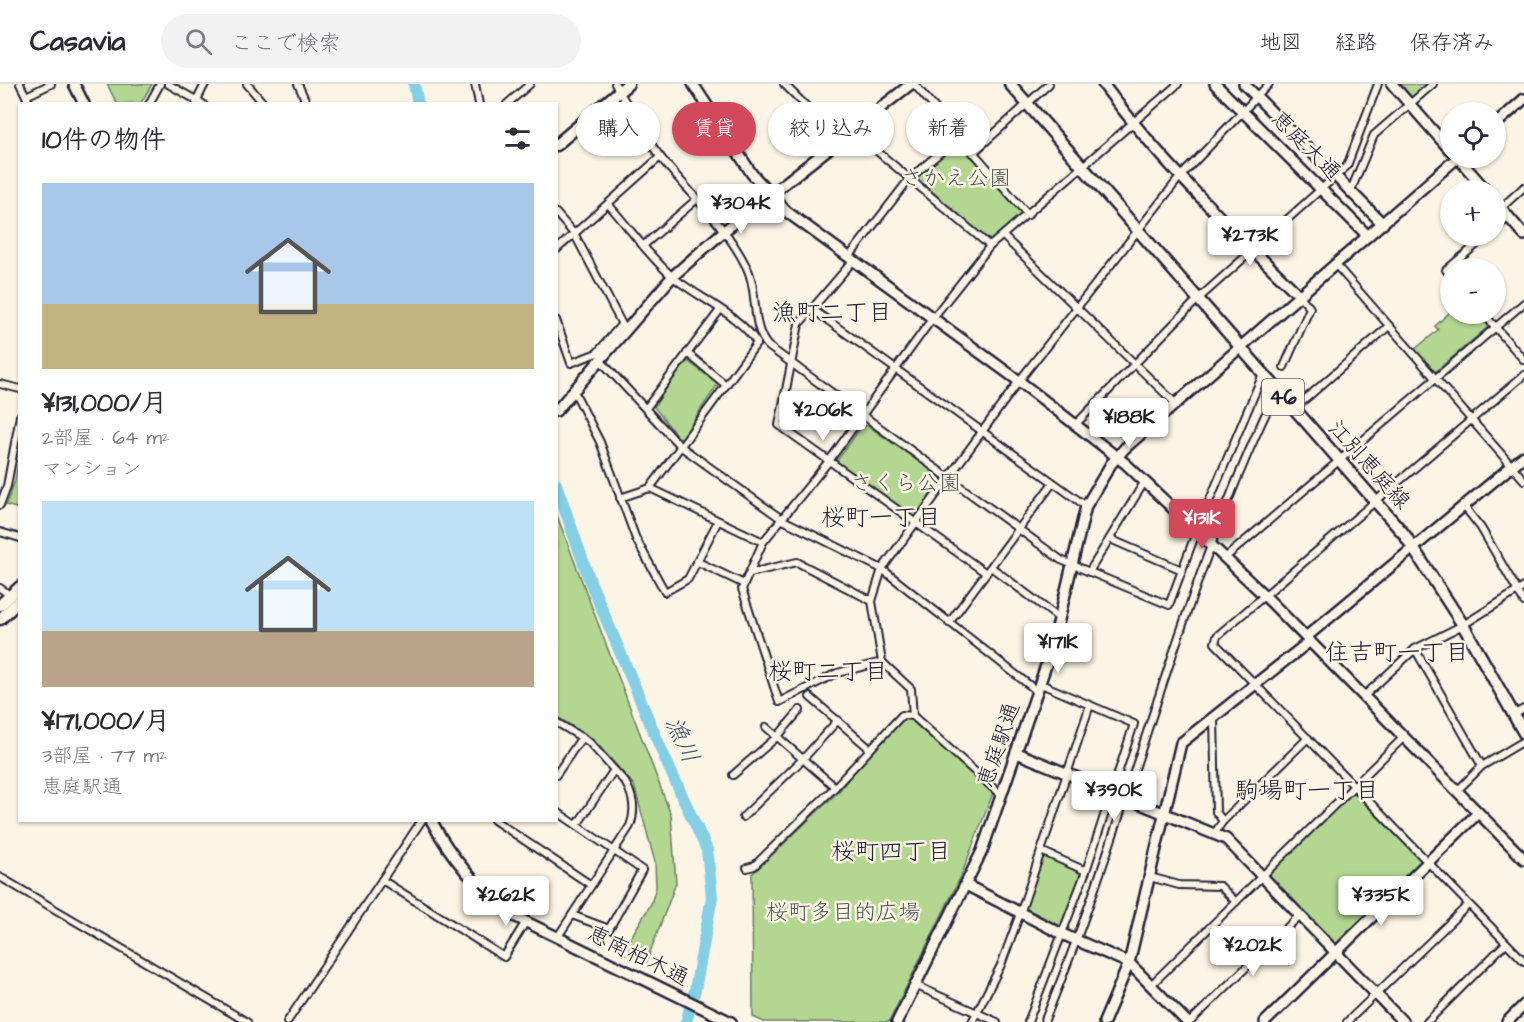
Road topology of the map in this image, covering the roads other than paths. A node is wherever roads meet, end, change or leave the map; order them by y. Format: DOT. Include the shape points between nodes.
graph roads {
  1 [pos="20,84"];
  2 [pos="51,84"];
  3 [pos="74,84"];
  4 [pos="160,84"];
  5 [pos="168,84"];
  6 [pos="205,84"];
  7 [pos="247,84"];
  8 [pos="298,84"];
  9 [pos="475,84"];
  10 [pos="530,84"];
  11 [pos="695,84"];
  12 [pos="784,84"];
  13 [pos="912,84"];
  14 [pos="1010,84"];
  15 [pos="1049,84"];
  16 [pos="1103,84"];
  17 [pos="1178,84"];
  18 [pos="1215,84"];
  19 [pos="1244,84"];
  20 [pos="1269,84"];
  21 [pos="1378,84"];
  22 [pos="1392,84"];
  23 [pos="1433,84"];
  24 [pos="621,86"];
  25 [pos="26,96"];
  26 [pos="1256,96"];
  27 [pos="1524,99"];
  28 [pos="29,102"];
  29 [pos="83,102"];
  30 [pos="150,102"];
  31 [pos="196,102"];
  32 [pos="262,102"];
  33 [pos="306,102"];
  34 [pos="479,102"];
  35 [pos="509,102"];
  36 [pos="802,102"];
  37 [pos="889,102"];
  38 [pos="928,102"];
  39 [pos="1027,104"];
  40 [pos="1409,104"];
  41 [pos="1243,111"];
  42 [pos="1506,115"];
  43 [pos="1133,124"];
  44 [pos="990,138"];
  45 [pos="1440,139"];
  46 [pos="558,143"];
  47 [pos="821,156"];
  48 [pos="883,156"];
  49 [pos="936,156"];
  50 [pos="976,156"];
  51 [pos="660,157"];
  52 [pos="1083,168"];
  53 [pos="1446,168"];
  54 [pos="1466,168"];
  55 [pos="1180,177"];
  56 [pos="1337,177"];
  57 [pos="910,178"];
  58 [pos="1477,180"];
  59 [pos="1524,187"];
  60 [pos="1322,190"];
  61 [pos="1351,190"];
  62 [pos="770,194"];
  63 [pos="697,199"];
  64 [pos="1506,199"];
  65 [pos="608,204"];
  66 [pos="1506,214"];
  67 [pos="558,215"];
  68 [pos="1028,215"];
  69 [pos="1509,217"];
  70 [pos="1506,220"];
  71 [pos="1383,224"];
  72 [pos="724,231"];
  73 [pos="1139,232"];
  74 [pos="575,235"];
  75 [pos="1524,235"];
  76 [pos="1003,236"];
  77 [pos="1368,236"];
  78 [pos="645,245"];
  79 [pos="990,246"];
  80 [pos="1475,246"];
  81 [pos="558,248"];
  82 [pos="1251,249"];
  83 [pos="1460,258"];
  84 [pos="851,259"];
  85 [pos="1336,265"];
  86 [pos="672,276"];
  87 [pos="1300,296"];
  88 [pos="1198,299"];
  89 [pos="1524,303"];
  90 [pos="1077,307"];
  91 [pos="812,309"];
  92 [pos="720,310"];
  93 [pos="932,319"];
  94 [pos="1493,324"];
  95 [pos="558,326"];
  96 [pos="1389,326"];
  97 [pos="624,328"];
  98 [pos="1496,328"];
  99 [pos="1239,348"];
  100 [pos="687,353"];
  101 [pos="1524,360"];
  102 [pos="601,361"];
  103 [pos="1134,362"];
  104 [pos="791,364"];
  105 [pos="1284,367"];
  106 [pos="896,370"];
  107 [pos="1263,374"];
  108 [pos="1524,375"];
  109 [pos="1434,379"];
  110 [pos="1019,381"];
  111 [pos="0,384"];
  112 [pos="726,384"];
  113 [pos="18,388"];
  114 [pos="1277,390"];
  115 [pos="571,395"];
  116 [pos="1176,404"];
  117 [pos="647,407"];
  118 [pos="558,409"];
  119 [pos="1294,409"];
  120 [pos="862,416"];
  121 [pos="1472,418"];
  122 [pos="1076,424"];
  123 [pos="18,427"];
  124 [pos="982,431"];
  125 [pos="680,446"];
  126 [pos="1524,456"];
  127 [pos="1117,457"];
  128 [pos="1339,460"];
  129 [pos="830,461"];
  130 [pos="1512,467"];
  131 [pos="948,478"];
  132 [pos="1524,480"];
  133 [pos="1145,481"];
  134 [pos="1052,484"];
  135 [pos="650,488"];
  136 [pos="620,498"];
  137 [pos="1377,501"];
  138 [pos="0,505"];
  139 [pos="1463,505"];
  140 [pos="1086,506"];
  141 [pos="783,520"];
  142 [pos="718,521"];
  143 [pos="915,521"];
  144 [pos="1018,530"];
  145 [pos="1197,530"];
  146 [pos="0,532"];
  147 [pos="18,536"];
  148 [pos="1110,538"];
  149 [pos="764,542"];
  150 [pos="1211,542"];
  151 [pos="1413,546"];
  152 [pos="1226,557"];
  153 [pos="698,562"];
  154 [pos="1073,564"];
  155 [pos="991,567"];
  156 [pos="882,569"];
  157 [pos="1182,570"];
  158 [pos="1089,572"];
  159 [pos="750,573"];
  160 [pos="986,573"];
  161 [pos="744,584"];
  162 [pos="0,588"];
  163 [pos="1521,590"];
  164 [pos="1266,597"];
  165 [pos="17,599"];
  166 [pos="872,601"];
  167 [pos="1524,602"];
  168 [pos="0,605"];
  169 [pos="0,619"];
  170 [pos="1061,620"];
  171 [pos="949,623"];
  172 [pos="1463,625"];
  173 [pos="1308,639"];
  174 [pos="1415,649"];
  175 [pos="882,662"];
  176 [pos="1255,686"];
  177 [pos="1039,688"];
  178 [pos="1364,696"];
  179 [pos="810,697"];
  180 [pos="1090,705"];
  181 [pos="1524,709"];
  182 [pos="800,710"];
  183 [pos="1513,715"];
  184 [pos="913,716"];
  185 [pos="1214,717"];
  186 [pos="838,720"];
  187 [pos="558,723"];
  188 [pos="766,727"];
  189 [pos="1524,733"];
  190 [pos="778,736"];
  191 [pos="582,737"];
  192 [pos="1404,737"];
  193 [pos="1308,738"];
  194 [pos="1524,741"];
  195 [pos="870,748"];
  196 [pos="1017,753"];
  197 [pos="804,759"];
  198 [pos="1482,766"];
  199 [pos="614,770"];
  200 [pos="558,772"];
  201 [pos="1066,774"];
  202 [pos="733,775"];
  203 [pos="836,787"];
  204 [pos="1354,787"];
  205 [pos="1457,791"];
  206 [pos="1111,793"];
  207 [pos="1002,796"];
  208 [pos="1126,798"];
  209 [pos="558,813"];
  210 [pos="1478,813"];
  211 [pos="1164,814"];
  212 [pos="743,817"];
  213 [pos="1223,821"];
  214 [pos="421,822"];
  215 [pos="432,822"];
  216 [pos="497,822"];
  217 [pos="578,825"];
  218 [pos="1214,834"];
  219 [pos="614,850"];
  220 [pos="1041,851"];
  221 [pos="1524,859"];
  222 [pos="1428,863"];
  223 [pos="747,868"];
  224 [pos="1086,871"];
  225 [pos="0,877"];
  226 [pos="1150,877"];
  227 [pos="1262,877"];
  228 [pos="382,880"];
  229 [pos="591,885"];
  230 [pos="966,885"];
  231 [pos="1236,902"];
  232 [pos="1468,904"];
  233 [pos="1021,911"];
  234 [pos="572,915"];
  235 [pos="1299,916"];
  236 [pos="525,923"];
  237 [pos="1062,934"];
  238 [pos="557,938"];
  239 [pos="1078,942"];
  240 [pos="1506,944"];
  241 [pos="1335,952"];
  242 [pos="1524,962"];
  243 [pos="1129,963"];
  244 [pos="915,985"];
  245 [pos="1151,985"];
  246 [pos="1376,994"];
  247 [pos="1524,1005"];
  248 [pos="976,1013"];
  249 [pos="247,1022"];
  250 [pos="287,1022"];
  251 [pos="731,1022"];
  252 [pos="897,1022"];
  253 [pos="972,1022"];
  254 [pos="997,1022"];
  255 [pos="1028,1022"];
  256 [pos="1044,1022"];
  257 [pos="1104,1022"];
  258 [pos="1189,1022"];
  259 [pos="1265,1022"];
  260 [pos="1347,1022"];
  261 [pos="1403,1022"];
  262 [pos="1427,1022"];
  263 [pos="1507,1022"];
  1 -- 25 [label="street"];
  2 -- 25 [label="street"];
  3 -- 29 [label="street"];
  4 -- 30 [label="street"];
  5 -- 31 [label="street"];
  6 -- 31 [label="street"];
  7 -- 32 [label="street"];
  8 -- 33 [label="street"];
  9 -- 34 [label="street"];
  10 -- 35 [label="street"];
  11 -- 62 [label="street" via="734,150"];
  12 -- 36 [label="street"];
  13 -- 37 [label="street"];
  13 -- 38 [label="street"];
  14 -- 39 [label="main road, 江別恵庭線 / 46"];
  15 -- 39 [label="street"];
  16 -- 43 [label="street"];
  17 -- 43 [label="street"];
  18 -- 41 [label="street, 恵庭大通"];
  19 -- 26 [label="street, 恵庭大通"];
  20 -- 26 [label="street"];
  21 -- 56 [label="street" via="1347,166"];
  22 -- 40 [label="street"];
  23 -- 40 [label="street"];
  24 -- 46 [label="main road"];
  24 -- 51 [label="street"];
  25 -- 28 [label="street"];
  26 -- 41 [label="street"];
  26 -- 56 [label="street, 恵庭大通"];
  27 -- 42 [label="street"];
  39 -- 44 [label="street"];
  39 -- 52 [label="main road, 江別恵庭線 / 46"];
  40 -- 45 [label="street"];
  40 -- 61 [label="street" via="1374,135"];
  41 -- 55 [label="street"];
  41 -- 60 [label="street, 恵庭大通"];
  43 -- 52 [label="street"];
  43 -- 55 [label="street"];
  47 -- 62 [label="street"];
  48 -- 57 [label="street"];
  49 -- 57 [label="street"];
  50 -- 68 [label="street"];
  51 -- 63 [label="street"];
  51 -- 65 [label="street"];
  52 -- 68 [label="street"];
  52 -- 73 [label="main road, 江別恵庭線 / 46"];
  53 -- 71 [label="street, 恵庭駅通"];
  54 -- 58 [label="street"];
  55 -- 73 [label="street"];
  55 -- 82 [label="street"];
  56 -- 60 [label="street"];
  56 -- 61 [label="street, 恵庭大通"];
  57 -- 79 [label="street"];
  57 -- 84 [label="street"];
  59 -- 64 [label="street"];
  60 -- 77 [label="street, 恵庭大通"];
  60 -- 82 [label="street"];
  61 -- 71 [label="street, 恵庭大通"];
  62 -- 72 [label="street"];
  62 -- 84 [label="street" via="787,212"];
  63 -- 72 [label="street"];
  63 -- 78 [label="street"];
  65 -- 74 [label="street"];
  65 -- 78 [label="street"];
  66 -- 69 [label="street"];
  67 -- 74 [label="street"];
  68 -- 76 [label="street"];
  69 -- 70 [label="street"];
  69 -- 75 [label="street"];
  71 -- 77 [label="street, 恵庭駅通"];
  72 -- 86 [label="street"];
  72 -- 104 [label="street" via="753,281 763,340"];
  73 -- 88 [label="main road, 江別恵庭線 / 46"];
  73 -- 90 [label="street"];
  74 -- 81 [label="street"];
  74 -- 97 [label="street"];
  76 -- 79 [label="street"];
  76 -- 90 [label="street"];
  77 -- 85 [label="street, 恵庭駅通"];
  78 -- 86 [label="street"];
  79 -- 93 [label="street"];
  80 -- 83 [label="street"];
  82 -- 87 [label="street"];
  82 -- 88 [label="street"];
  84 -- 91 [label="street"];
  84 -- 93 [label="street"];
  85 -- 87 [label="street, 恵庭駅通"];
  85 -- 96 [label="street"];
  86 -- 92 [label="street"];
  86 -- 97 [label="street"];
  87 -- 99 [label="street, 恵庭駅通"];
  87 -- 105 [label="street" via="1310,308"];
  88 -- 99 [label="main road, 江別恵庭線 / 46"];
  88 -- 103 [label="street"];
  89 -- 98 [label="street"];
  90 -- 103 [label="street"];
  90 -- 110 [label="street"];
  91 -- 104 [label="street" via="799,324"];
  91 -- 106 [label="street"];
  92 -- 100 [label="street"];
  92 -- 112 [label="street" via="757,343"];
  93 -- 106 [label="street"];
  93 -- 110 [label="street"];
  94 -- 98 [label="street"];
  95 -- 97 [label="street" via="571,363 597,353"];
  96 -- 109 [label="street"];
  96 -- 119 [label="street"];
  97 -- 102 [label="street"];
  98 -- 101 [label="street"];
  98 -- 109 [label="street"];
  99 -- 107 [label="main road, 江別恵庭線 / 46"];
  99 -- 116 [label="street, 恵庭駅通"];
  100 -- 112 [label="street"];
  100 -- 117 [label="street"];
  102 -- 115 [label="street"];
  102 -- 117 [label="street"];
  103 -- 116 [label="street"];
  103 -- 122 [label="street"];
  104 -- 120 [label="street"];
  104 -- 129 [label="street" via="779,425"];
  106 -- 120 [label="street"];
  106 -- 124 [label="street"];
  107 -- 114 [label="main road, 江別恵庭線 / 46"];
  107 -- 145 [label="street"];
  108 -- 121 [label="street"];
  109 -- 121 [label="street"];
  109 -- 128 [label="street"];
  110 -- 122 [label="street"];
  110 -- 124 [label="street"];
  111 -- 113 [label="street"];
  112 -- 125 [label="street"];
  114 -- 119 [label="main road, 江別恵庭線 / 46"];
  114 -- 150 [label="street"];
  115 -- 118 [label="street"];
  115 -- 136 [label="street" via="600,442"];
  116 -- 127 [label="street, 恵庭駅通"];
  117 -- 125 [label="street"];
  119 -- 128 [label="main road, 江別恵庭線 / 46"];
  120 -- 129 [label="street"];
  120 -- 131 [label="street"];
  121 -- 130 [label="street"];
  121 -- 137 [label="street"];
  122 -- 127 [label="street"];
  123 -- 138 [label="street"];
  124 -- 131 [label="street"];
  124 -- 134 [label="street"];
  125 -- 135 [label="street"];
  125 -- 141 [label="street"];
  126 -- 130 [label="street"];
  127 -- 133 [label="street"];
  127 -- 140 [label="street, 恵庭駅通"];
  128 -- 137 [label="main road, 江別恵庭線 / 46"];
  128 -- 152 [label="street"];
  129 -- 141 [label="street"];
  129 -- 143 [label="street"];
  130 -- 132 [label="street"];
  130 -- 139 [label="street"];
  131 -- 143 [label="street"];
  131 -- 144 [label="street"];
  133 -- 145 [label="street"];
  133 -- 148 [label="street"];
  134 -- 140 [label="street"];
  134 -- 144 [label="street"];
  135 -- 136 [label="street"];
  135 -- 142 [label="street"];
  136 -- 153 [label="street" via="636,539 665,592 688,579"];
  137 -- 151 [label="main road, 江別恵庭線 / 46"];
  137 -- 164 [label="street"];
  139 -- 151 [label="street"];
  139 -- 163 [label="street"];
  140 -- 154 [label="street, 恵庭駅通"];
  141 -- 149 [label="street"];
  141 -- 156 [label="street"];
  142 -- 149 [label="street"];
  142 -- 153 [label="street"];
  143 -- 156 [label="street"];
  143 -- 160 [label="street"];
  144 -- 154 [label="street"];
  144 -- 155 [label="street"];
  145 -- 150 [label="street"];
  145 -- 157 [label="street"];
  146 -- 147 [label="street"];
  148 -- 157 [label="street"];
  148 -- 158 [label="street"];
  149 -- 159 [label="street"];
  150 -- 152 [label="street"];
  150 -- 208 [label="street"];
  151 -- 172 [label="main road, 江別恵庭線 / 46"];
  151 -- 173 [label="street"];
  152 -- 164 [label="street"];
  153 -- 161 [label="street"];
  154 -- 158 [label="street"];
  154 -- 170 [label="street, 恵庭駅通"];
  155 -- 160 [label="street"];
  155 -- 170 [label="street"];
  156 -- 166 [label="street"];
  156 -- 171 [label="street"];
  157 -- 158 [label="street" via="1169,605"];
  159 -- 161 [label="street"];
  159 -- 166 [label="street" via="797,562"];
  160 -- 171 [label="street"];
  161 -- 175 [label="street" via="742,589 779,702 837,673"];
  162 -- 165 [label="street"];
  163 -- 167 [label="street"];
  163 -- 172 [label="street"];
  164 -- 173 [label="street"];
  164 -- 176 [label="street" via="1217,636 1215,643"];
  165 -- 168 [label="main road"];
  165 -- 169 [label="main road"];
  166 -- 175 [label="street"];
  170 -- 177 [label="street, 恵庭駅通"];
  171 -- 177 [label="street"];
  172 -- 174 [label="street"];
  172 -- 183 [label="main road, 江別恵庭線 / 46"];
  173 -- 176 [label="street"];
  173 -- 178 [label="street"];
  174 -- 178 [label="street"];
  174 -- 198 [label="street"];
  175 -- 184 [label="street" via="911,689"];
  176 -- 185 [label="street"];
  176 -- 193 [label="street"];
  177 -- 180 [label="street"];
  177 -- 196 [label="street, 恵庭駅通"];
  178 -- 192 [label="street"];
  179 -- 186 [label="street"];
  180 -- 201 [label="street"];
  180 -- 206 [label="street" via="1134,724"];
  181 -- 183 [label="street"];
  182 -- 190 [label="street"];
  183 -- 189 [label="main road, 江別恵庭線 / 46"];
  184 -- 195 [label="street" via="902,715"];
  184 -- 207 [label="street"];
  185 -- 211 [label="street" via="1180,743"];
  185 -- 213 [label="street" via="1216,812"];
  186 -- 195 [label="street"];
  186 -- 197 [label="street"];
  187 -- 191 [label="street"];
  188 -- 190 [label="street"];
  190 -- 197 [label="street"];
  190 -- 202 [label="street"];
  191 -- 199 [label="street"];
  191 -- 200 [label="street"];
  192 -- 204 [label="street"];
  192 -- 205 [label="street"];
  193 -- 204 [label="street"];
  193 -- 213 [label="street"];
  194 -- 198 [label="street"];
  195 -- 203 [label="street"];
  196 -- 201 [label="street"];
  196 -- 207 [label="street, 恵庭駅通"];
  197 -- 203 [label="street"];
  197 -- 212 [label="street"];
  198 -- 205 [label="street"];
  199 -- 217 [label="street"];
  199 -- 219 [label="street" via="629,789 633,810 630,826"];
  201 -- 206 [label="street"];
  201 -- 220 [label="street"];
  203 -- 223 [label="street" via="754,866"];
  204 -- 222 [label="street"];
  204 -- 227 [label="street"];
  205 -- 210 [label="street"];
  206 -- 208 [label="street"];
  206 -- 224 [label="street"];
  207 -- 230 [label="street, 恵庭駅通"];
  208 -- 211 [label="street"];
  208 -- 239 [label="street"];
  209 -- 217 [label="street"];
  210 -- 221 [label="street"];
  210 -- 222 [label="street"];
  211 -- 218 [label="street"];
  211 -- 226 [label="street"];
  213 -- 218 [label="street"];
  214 -- 228 [label="street"];
  215 -- 236 [label="street, 恵南柏木通" via="450,852 481,889"];
  216 -- 229 [label="street"];
  217 -- 219 [label="street"];
  218 -- 227 [label="street" via="1226,839"];
  219 -- 229 [label="street"];
  219 -- 234 [label="street" via="642,870 609,929"];
  220 -- 224 [label="street"];
  220 -- 233 [label="street"];
  222 -- 232 [label="street"];
  222 -- 241 [label="street"];
  224 -- 237 [label="street"];
  225 -- 249 [label="street"];
  226 -- 231 [label="street" via="1179,885 1220,886"];
  226 -- 243 [label="street"];
  227 -- 231 [label="street"];
  227 -- 235 [label="street"];
  228 -- 236 [label="street" via="504,957"];
  228 -- 250 [label="street"];
  229 -- 234 [label="street"];
  230 -- 233 [label="street"];
  230 -- 244 [label="street, 恵庭駅通"];
  231 -- 245 [label="street"];
  232 -- 240 [label="street"];
  232 -- 246 [label="street"];
  233 -- 237 [label="street"];
  233 -- 248 [label="street" via="1001,965"];
  234 -- 238 [label="street"];
  235 -- 241 [label="street"];
  235 -- 258 [label="street"];
  236 -- 238 [label="street, 恵南柏木通"];
  237 -- 239 [label="street"];
  237 -- 255 [label="street"];
  238 -- 251 [label="street, 恵南柏木通"];
  239 -- 243 [label="street"];
  239 -- 256 [label="street"];
  240 -- 242 [label="street"];
  240 -- 262 [label="street"];
  241 -- 246 [label="street"];
  241 -- 259 [label="street"];
  243 -- 245 [label="street"];
  243 -- 257 [label="street"];
  244 -- 248 [label="street"];
  244 -- 252 [label="street, 恵庭駅通"];
  245 -- 258 [label="street"];
  246 -- 260 [label="street"];
  246 -- 261 [label="street"];
  247 -- 263 [label="street"];
  248 -- 253 [label="street"];
  248 -- 254 [label="street"];
}
